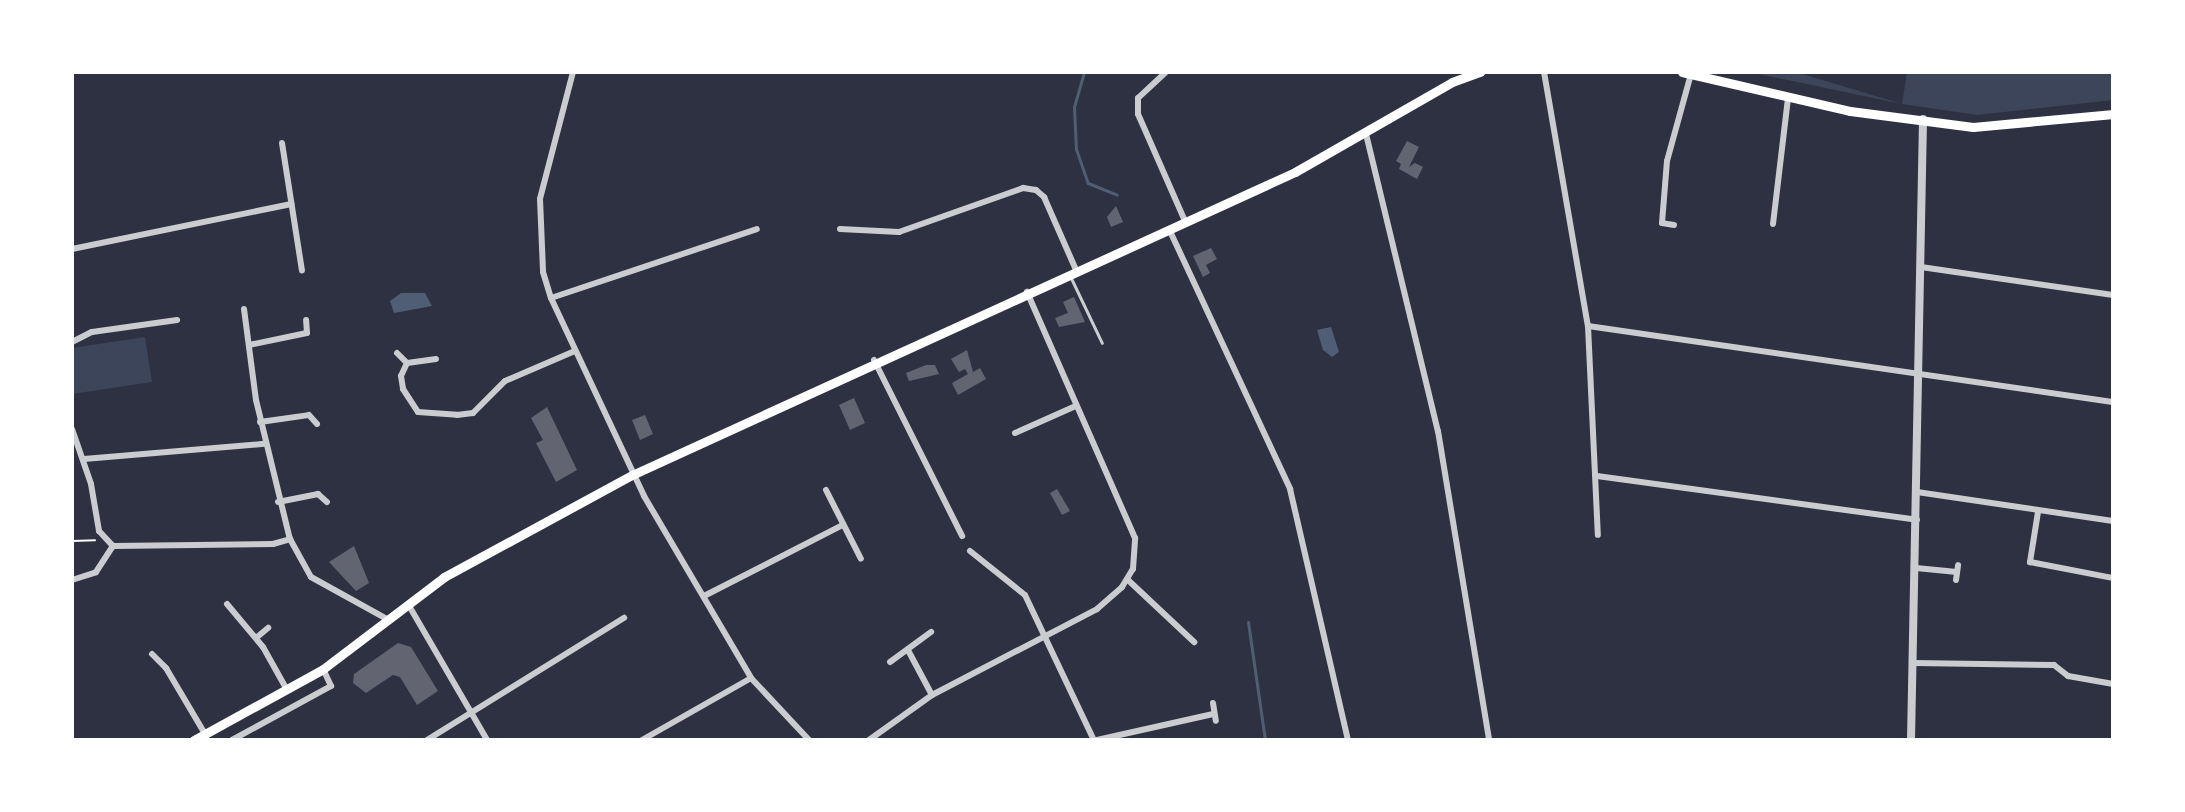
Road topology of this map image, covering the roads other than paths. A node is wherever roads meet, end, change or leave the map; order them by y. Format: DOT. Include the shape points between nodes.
graph roads {
  1 [pos="573,72"];
  2 [pos="1166,72"];
  3 [pos="1480,72"];
  4 [pos="1544,72"];
  5 [pos="1687,73"];
  6 [pos="1451,77"];
  7 [pos="1788,99"];
  8 [pos="2113,114"];
  9 [pos="1923,119"];
  10 [pos="1366,134"];
  11 [pos="282,143"];
  12 [pos="291,204"];
  13 [pos="1185,221"];
  14 [pos="1773,224"];
  15 [pos="1674,225"];
  16 [pos="1169,227"];
  17 [pos="757,229"];
  18 [pos="840,229"];
  19 [pos="72,249"];
  20 [pos="1921,267"];
  21 [pos="302,270"];
  22 [pos="1072,271"];
  23 [pos="1027,292"];
  24 [pos="2113,295"];
  25 [pos="551,298"];
  26 [pos="244,309"];
  27 [pos="177,320"];
  28 [pos="306,320"];
  29 [pos="1588,326"];
  30 [pos="72,342"];
  31 [pos="1102,343"];
  32 [pos="249,345"];
  33 [pos="575,351"];
  34 [pos="397,353"];
  35 [pos="436,359"];
  36 [pos="874,360"];
  37 [pos="407,363"];
  38 [pos="1919,376"];
  39 [pos="2113,402"];
  40 [pos="312,406"];
  41 [pos="1076,406"];
  42 [pos="309,415"];
  43 [pos="260,422"];
  44 [pos="317,424"];
  45 [pos="72,429"];
  46 [pos="1015,433"];
  47 [pos="264,444"];
  48 [pos="84,459"];
  49 [pos="632,475"];
  50 [pos="1597,476"];
  51 [pos="323,486"];
  52 [pos="826,490"];
  53 [pos="1917,492"];
  54 [pos="318,494"];
  55 [pos="278,502"];
  56 [pos="327,502"];
  57 [pos="2038,512"];
  58 [pos="1917,520"];
  59 [pos="2113,521"];
  60 [pos="843,525"];
  61 [pos="1598,535"];
  62 [pos="962,536"];
  63 [pos="290,539"];
  64 [pos="113,546"];
  65 [pos="970,551"];
  66 [pos="861,559"];
  67 [pos="1916,568"];
  68 [pos="1957,572"];
  69 [pos="2113,578"];
  70 [pos="72,580"];
  71 [pos="1128,580"];
  72 [pos="704,596"];
  73 [pos="227,604"];
  74 [pos="408,604"];
  75 [pos="624,618"];
  76 [pos="387,619"];
  77 [pos="268,628"];
  78 [pos="931,632"];
  79 [pos="256,638"];
  80 [pos="1045,638"];
  81 [pos="1194,642"];
  82 [pos="909,652"];
  83 [pos="152,654"];
  84 [pos="890,662"];
  85 [pos="1913,663"];
  86 [pos="323,669"];
  87 [pos="751,678"];
  88 [pos="2113,684"];
  89 [pos="287,690"];
  90 [pos="932,695"];
  91 [pos="1213,703"];
  92 [pos="258,706"];
  93 [pos="471,712"];
  94 [pos="265,721"];
  95 [pos="205,734"];
  96 [pos="194,740"];
  97 [pos="232,740"];
  98 [pos="427,740"];
  99 [pos="487,740"];
  100 [pos="642,740"];
  101 [pos="809,740"];
  102 [pos="869,740"];
  103 [pos="1096,740"];
  104 [pos="1348,740"];
  105 [pos="1489,740"];
  106 [pos="1911,740"];
  1 -- 25 [label="street" via="540,199 543,272"];
  2 -- 13 [label="street" via="1138,98 1138,114"];
  3 -- 6 [label="main road"];
  4 -- 29 [label="street"];
  5 -- 7 [label="main road"];
  5 -- 15 [label="street" via="1667,161 1662,223"];
  6 -- 10 [label="main road"];
  7 -- 9 [label="main road"];
  7 -- 14 [label="street"];
  8 -- 9 [label="main road" via="1986,127"];
  9 -- 20 [label="street"];
  10 -- 13 [label="main road"];
  10 -- 105 [label="street" via="1438,431"];
  11 -- 12 [label="street"];
  12 -- 19 [label="street"];
  12 -- 21 [label="street"];
  13 -- 16 [label="main road"];
  16 -- 22 [label="main road"];
  16 -- 104 [label="street" via="1290,489"];
  17 -- 25 [label="street"];
  18 -- 22 [label="street" via="899,232 1023,188 1036,190 1044,197"];
  20 -- 24 [label="street"];
  20 -- 38 [label="street"];
  22 -- 23 [label="main road"];
  22 -- 31 [label="lane"];
  23 -- 36 [label="main road"];
  23 -- 41 [label="street"];
  25 -- 33 [label="street"];
  26 -- 32 [label="street"];
  27 -- 30 [label="street" via="92,332"];
  28 -- 32 [label="street" via="307,333"];
  29 -- 38 [label="street"];
  29 -- 50 [label="street"];
  32 -- 43 [label="street"];
  33 -- 37 [label="street" via="505,381 473,413 457,415 418,412 408,402 401,376"];
  33 -- 49 [label="street"];
  34 -- 37 [label="street"];
  35 -- 37 [label="street"];
  36 -- 49 [label="main road"];
  36 -- 62 [label="street"];
  38 -- 39 [label="street"];
  38 -- 53 [label="street"];
  40 -- 42 [label="street"];
  41 -- 46 [label="street"];
  41 -- 71 [label="street" via="1135,538 1136,561"];
  42 -- 43 [label="street"];
  42 -- 44 [label="street"];
  43 -- 47 [label="street"];
  45 -- 48 [label="street"];
  47 -- 48 [label="street"];
  47 -- 55 [label="street"];
  48 -- 64 [label="street" via="102,539"];
  49 -- 72 [label="street"];
  49 -- 74 [label="main road" via="467,563"];
  50 -- 58 [label="street"];
  50 -- 61 [label="street"];
  51 -- 54 [label="street"];
  52 -- 60 [label="street"];
  53 -- 57 [label="street"];
  53 -- 58 [label="street"];
  54 -- 55 [label="street"];
  54 -- 56 [label="street"];
  55 -- 63 [label="street"];
  57 -- 59 [label="street"];
  57 -- 69 [label="street" via="2030,562"];
  58 -- 67 [label="street"];
  60 -- 66 [label="street"];
  60 -- 72 [label="street"];
  63 -- 64 [label="street" via="273,544"];
  63 -- 76 [label="street" via="311,577"];
  64 -- 70 [label="street" via="96,572"];
  65 -- 80 [label="street" via="1025,595"];
  67 -- 68 [label="street"];
  67 -- 85 [label="street"];
  71 -- 80 [label="street" via="1097,609"];
  71 -- 81 [label="street"];
  72 -- 87 [label="street"];
  73 -- 79 [label="street"];
  74 -- 76 [label="main road"];
  74 -- 93 [label="street"];
  75 -- 93 [label="street"];
  76 -- 86 [label="main road"];
  77 -- 79 [label="street"];
  78 -- 82 [label="street"];
  79 -- 89 [label="street"];
  80 -- 90 [label="street"];
  80 -- 103 [label="street"];
  82 -- 84 [label="street"];
  82 -- 90 [label="street"];
  83 -- 95 [label="street"];
  85 -- 88 [label="street" via="2054,665 2068,676"];
  85 -- 106 [label="street"];
  86 -- 89 [label="main road"];
  86 -- 94 [label="street" via="331,686"];
  87 -- 100 [label="street"];
  87 -- 101 [label="street"];
  89 -- 92 [label="main road"];
  90 -- 102 [label="street"];
  91 -- 103 [label="street" via="1215,717"];
  92 -- 94 [label="street"];
  92 -- 95 [label="main road"];
  93 -- 98 [label="street"];
  93 -- 99 [label="street"];
  94 -- 97 [label="street"];
  95 -- 96 [label="main road"];
}
